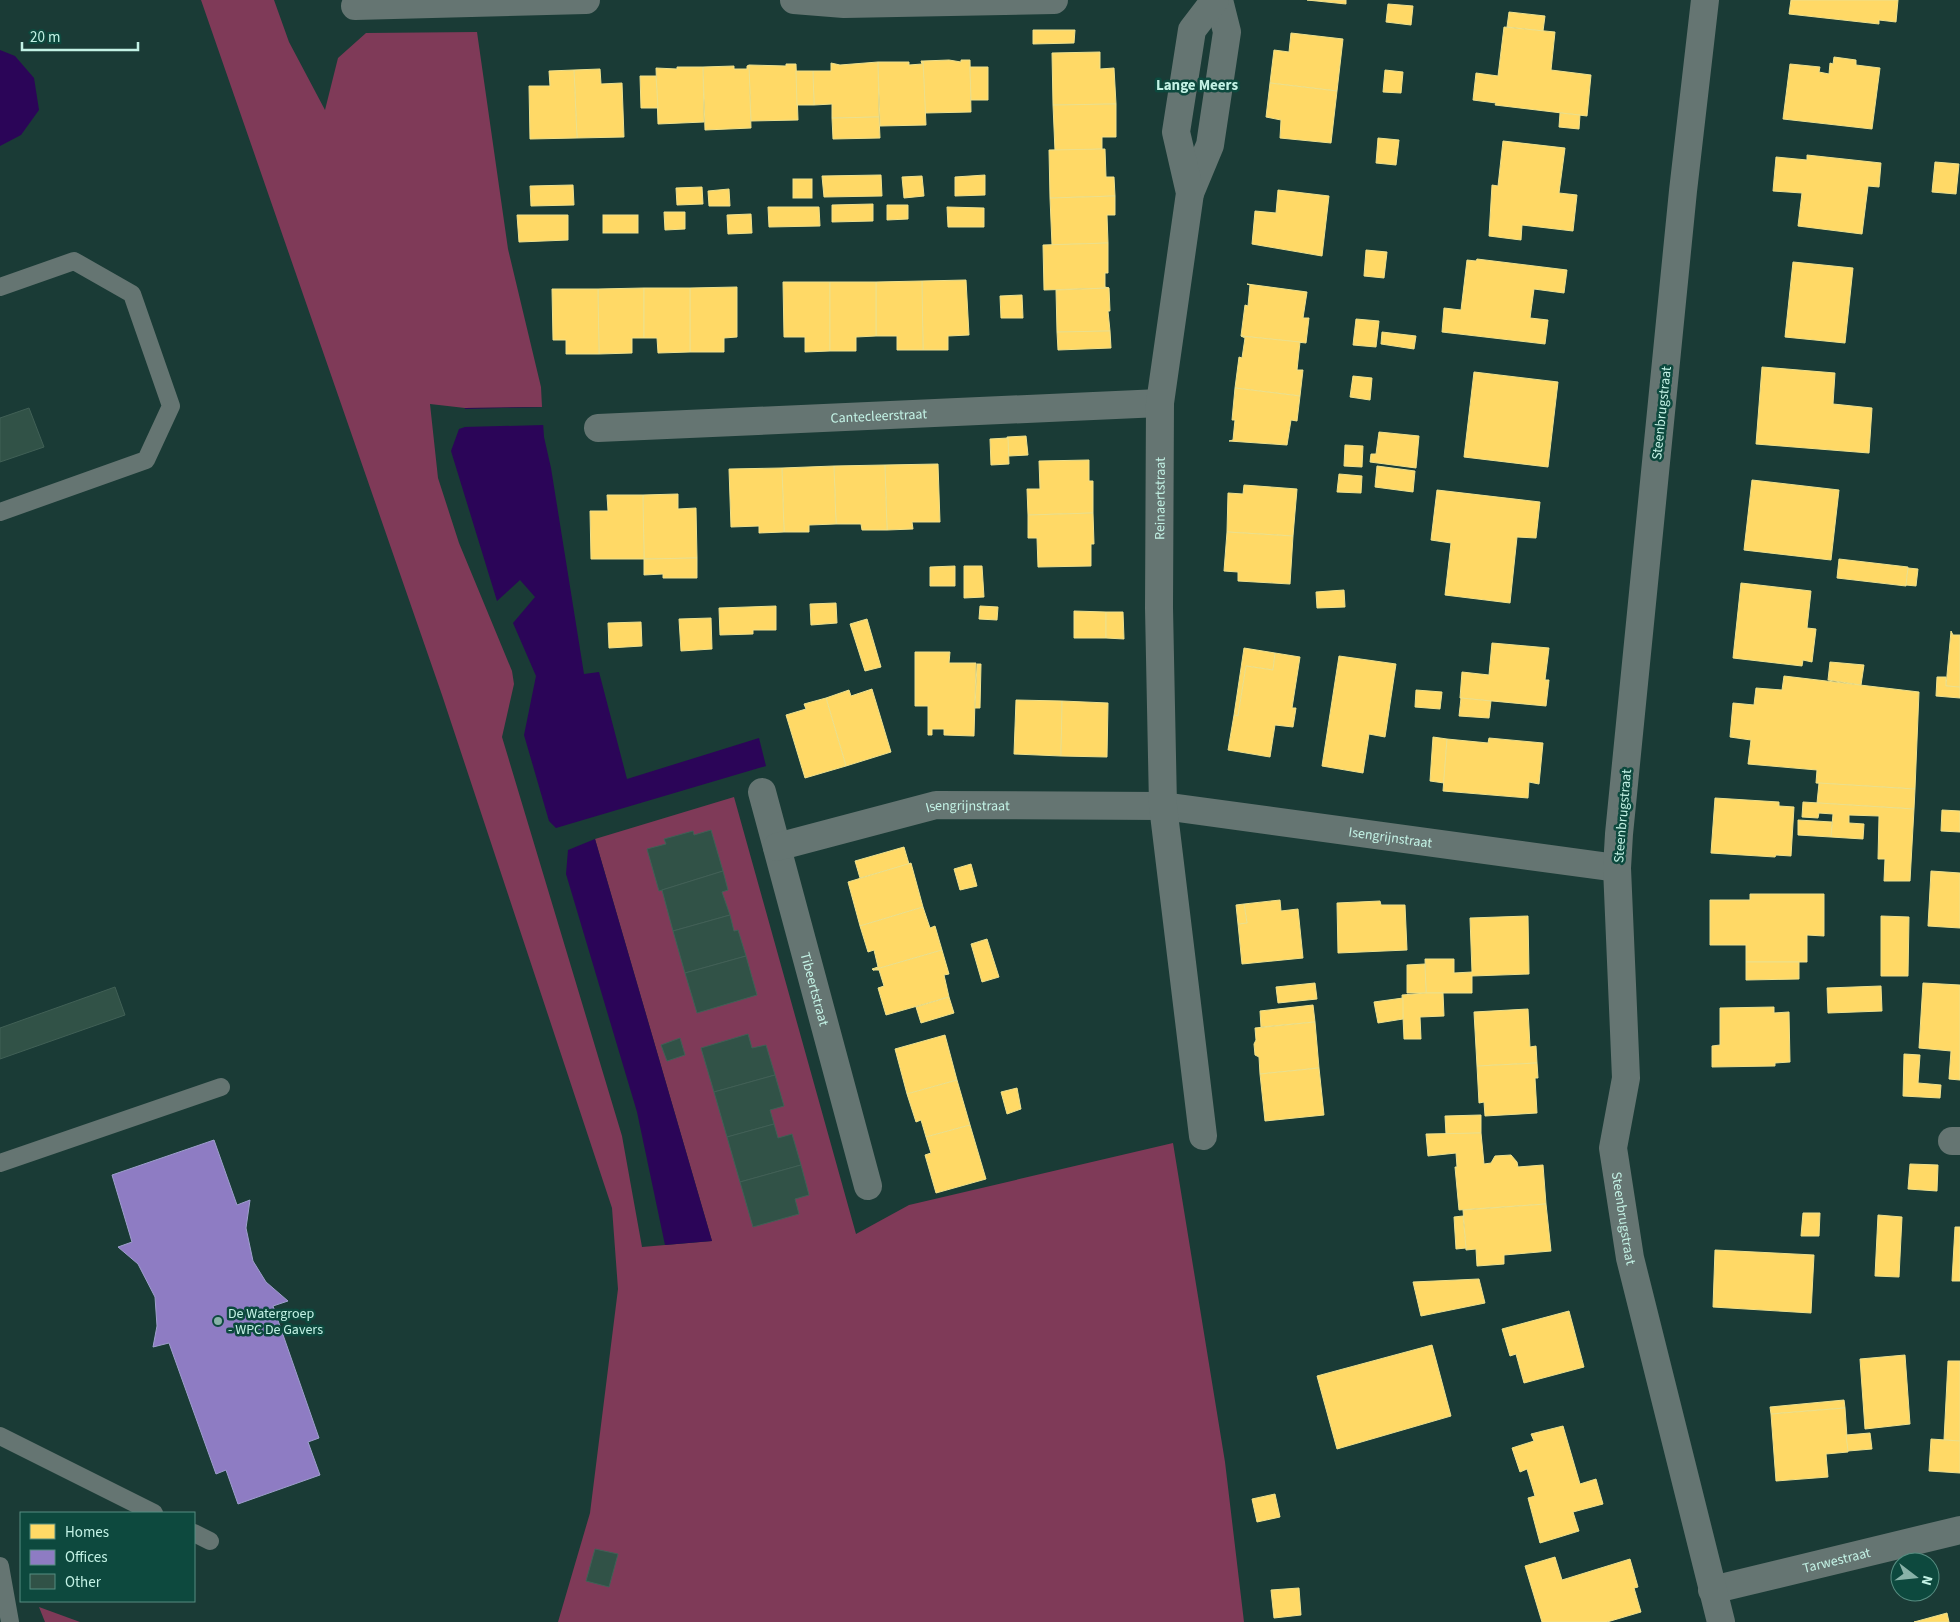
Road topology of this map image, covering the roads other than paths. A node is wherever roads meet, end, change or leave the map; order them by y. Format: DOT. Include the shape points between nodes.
graph roads {
  1 [pos="586,0"];
  2 [pos="794,0"];
  3 [pos="1054,0"];
  4 [pos="1217,0"];
  5 [pos="1705,0"];
  6 [pos="356,6"];
  7 [pos="0,287"];
  8 [pos="1160,403"];
  9 [pos="598,428"];
  10 [pos="0,512"];
  11 [pos="762,792"];
  12 [pos="1163,806"];
  13 [pos="777,848"];
  14 [pos="1617,868"];
  15 [pos="221,1087"];
  16 [pos="1203,1136"];
  17 [pos="0,1163"];
  18 [pos="868,1186"];
  19 [pos="0,1436"];
  20 [pos="152,1512"];
  21 [pos="1960,1530"];
  22 [pos="0,1566"];
  23 [pos="1712,1590"];
  24 [pos="10,1622"];
  25 [pos="1721,1622"];
  1 -- 6 [label="street"];
  2 -- 3 [label="street" via="844,4"];
  4 -- 8 [label="street, Reinaertstraat" via="1192,30 1176,132 1190,192"];
  5 -- 14 [label="street, Steenbrugstraat" via="1681,210"];
  7 -- 10 [label="lane" via="74,261 132,294 171,406 146,460"];
  8 -- 9 [label="street, Cantecleerstraat"];
  8 -- 12 [label="street, Reinaertstraat" via="1159,608"];
  11 -- 13 [label="street, Tibeertstraat"];
  12 -- 13 [label="street, Isengrijnstraat" via="936,805"];
  12 -- 14 [label="street, Isengrijnstraat"];
  12 -- 16 [label="street"];
  13 -- 18 [label="street, Tibeertstraat"];
  14 -- 23 [label="street, Steenbrugstraat" via="1626,1078 1613,1148 1630,1258"];
  15 -- 17 [label="lane"];
  19 -- 20 [label="lane"];
  21 -- 23 [label="street, Tarwestraat"];
  22 -- 24 [label="lane"];
  23 -- 25 [label="street, Steenbrugstraat"];
}
